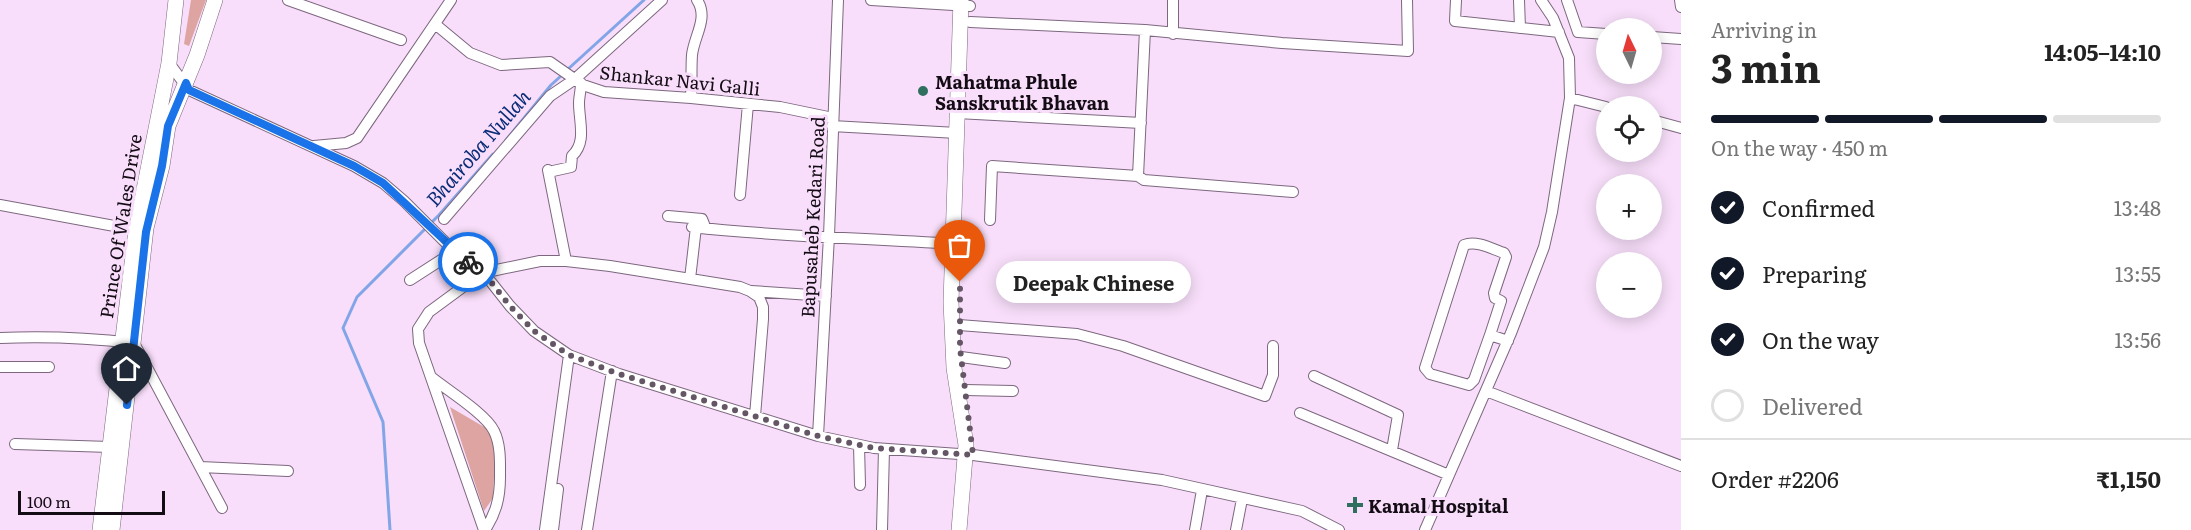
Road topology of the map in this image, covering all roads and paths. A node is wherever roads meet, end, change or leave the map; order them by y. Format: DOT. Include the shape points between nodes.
graph roads {
  1 [pos="176,0"];
  2 [pos="215,0"];
  3 [pos="288,0"];
  4 [pos="451,0"];
  5 [pos="662,0"];
  6 [pos="697,0"];
  7 [pos="838,0"];
  8 [pos="871,0"];
  9 [pos="1173,0"];
  10 [pos="1407,0"];
  11 [pos="1456,0"];
  12 [pos="1519,0"];
  13 [pos="1541,0"];
  14 [pos="1567,0"];
  15 [pos="1680,0"];
  16 [pos="965,3"];
  17 [pos="1681,7"];
  18 [pos="970,22"];
  19 [pos="435,24"];
  20 [pos="1520,28"];
  21 [pos="1145,30"];
  22 [pos="1559,32"];
  23 [pos="1596,33"];
  24 [pos="1173,34"];
  25 [pos="1662,38"];
  26 [pos="1681,39"];
  27 [pos="401,40"];
  28 [pos="169,63"];
  29 [pos="578,81"];
  30 [pos="186,83"];
  31 [pos="691,98"];
  32 [pos="1570,98"];
  33 [pos="748,104"];
  34 [pos="1596,105"];
  35 [pos="961,113"];
  36 [pos="833,122"];
  37 [pos="1141,123"];
  38 [pos="1662,123"];
  39 [pos="1681,128"];
  40 [pos="957,133"];
  41 [pos="310,146"];
  42 [pos="1138,176"];
  43 [pos="1293,192"];
  44 [pos="740,195"];
  45 [pos="0,205"];
  46 [pos="668,216"];
  47 [pos="444,219"];
  48 [pos="990,220"];
  49 [pos="696,227"];
  50 [pos="135,230"];
  51 [pos="829,236"];
  52 [pos="953,244"];
  53 [pos="452,248"];
  54 [pos="566,261"];
  55 [pos="482,273"];
  56 [pos="690,279"];
  57 [pos="410,280"];
  58 [pos="750,291"];
  59 [pos="826,296"];
  60 [pos="959,325"];
  61 [pos="1490,335"];
  62 [pos="0,338"];
  63 [pos="1508,341"];
  64 [pos="128,343"];
  65 [pos="1274,346"];
  66 [pos="571,356"];
  67 [pos="961,357"];
  68 [pos="1005,363"];
  69 [pos="49,367"];
  70 [pos="0,368"];
  71 [pos="612,371"];
  72 [pos="1314,376"];
  73 [pos="431,377"];
  74 [pos="965,390"];
  75 [pos="1013,391"];
  76 [pos="1486,391"];
  77 [pos="1300,413"];
  78 [pos="755,416"];
  79 [pos="818,436"];
  80 [pos="15,444"];
  81 [pos="859,445"];
  82 [pos="110,447"];
  83 [pos="884,449"];
  84 [pos="1392,450"];
  85 [pos="969,455"];
  86 [pos="1681,466"];
  87 [pos="200,467"];
  88 [pos="288,471"];
  89 [pos="1449,475"];
  90 [pos="860,485"];
  91 [pos="1202,490"];
  92 [pos="1242,499"];
  93 [pos="222,508"];
  94 [pos="1337,529"];
  95 [pos="100,530"];
  96 [pos="112,530"];
  97 [pos="484,530"];
  98 [pos="545,530"];
  99 [pos="553,530"];
  100 [pos="587,530"];
  101 [pos="882,530"];
  102 [pos="959,530"];
  103 [pos="966,530"];
  104 [pos="1195,530"];
  105 [pos="1236,530"];
  106 [pos="1425,530"];
  1 -- 28 [label="street, Prince Of Wales Drive"];
  2 -- 30 [label="street, Prince Of Wales Drive"];
  3 -- 27 [label="street"];
  4 -- 19 [label="street"];
  5 -- 29 [label="street"];
  6 -- 31 [label="street" via="702,16 692,51"];
  7 -- 36 [label="street, Bapusaheb Kedari Road"];
  8 -- 16 [label="street"];
  9 -- 24 [label="street"];
  10 -- 24 [label="street" via="1408,51"];
  11 -- 20 [label="street" via="1455,21"];
  12 -- 20 [label="street"];
  13 -- 22 [label="street"];
  14 -- 23 [label="street" via="1578,32"];
  15 -- 17 [label="street"];
  16 -- 18 [label="street"];
  16 -- 35 [label="street"];
  18 -- 21 [label="street"];
  18 -- 35 [label="street"];
  19 -- 29 [label="street, Shankar Navi Galli" via="470,53 490,61 550,62"];
  19 -- 41 [label="street" via="357,138 346,143"];
  20 -- 22 [label="street"];
  21 -- 24 [label="street"];
  21 -- 37 [label="street"];
  22 -- 32 [label="street" via="1569,58"];
  25 -- 26 [label="street"];
  28 -- 30 [label="street"];
  28 -- 50 [label="street, Prince Of Wales Drive"];
  29 -- 31 [label="street, Shankar Navi Galli" via="604,92"];
  29 -- 47 [label="street" via="550,96"];
  29 -- 54 [label="street" via="582,140 572,156 571,167 548,171"];
  30 -- 41 [label="street" via="189,90"];
  30 -- 64 [label="street, Prince Of Wales Drive" via="168,126"];
  31 -- 33 [label="street, Shankar Navi Galli"];
  32 -- 34 [label="street"];
  32 -- 63 [label="street" via="1544,247"];
  33 -- 36 [label="street, Shankar Navi Galli" via="780,107"];
  33 -- 44 [label="street"];
  35 -- 37 [label="street"];
  35 -- 40 [label="street"];
  35 -- 60 [label="street"];
  36 -- 40 [label="street, Shankar Navi Galli"];
  36 -- 51 [label="street, Bapusaheb Kedari Road"];
  37 -- 42 [label="street"];
  38 -- 39 [label="street"];
  40 -- 52 [label="street"];
  41 -- 53 [label="street" via="383,183"];
  42 -- 43 [label="street" via="1144,180"];
  42 -- 48 [label="street" via="992,166"];
  45 -- 50 [label="street"];
  46 -- 49 [label="street" via="702,219 704,224"];
  49 -- 51 [label="street" via="780,236"];
  49 -- 56 [label="street"];
  50 -- 64 [label="street, Prince Of Wales Drive"];
  51 -- 52 [label="street"];
  51 -- 59 [label="street, Bapusaheb Kedari Road"];
  52 -- 85 [label="street" via="953,354"];
  53 -- 55 [label="street"];
  53 -- 57 [label="street"];
  54 -- 55 [label="street" via="540,261"];
  54 -- 56 [label="street"];
  55 -- 66 [label="street" via="534,331"];
  55 -- 73 [label="street" via="429,312 418,329"];
  56 -- 58 [label="street"];
  58 -- 59 [label="street"];
  58 -- 78 [label="street" via="759,297 763,319"];
  59 -- 79 [label="street, Bapusaheb Kedari Road"];
  60 -- 65 [label="street" via="1077,334 1123,346 1265,396 1273,375"];
  60 -- 67 [label="street"];
  61 -- 61 [label="street" via="1501,301 1494,293 1506,257 1504,253 1467,243 1425,368 1430,374 1469,385"];
  61 -- 63 [label="street"];
  62 -- 64 [label="street"];
  63 -- 76 [label="street"];
  64 -- 82 [label="street, Prince Of Wales Drive"];
  64 -- 87 [label="street"];
  64 -- 96 [label="street, Prince Of Wales Drive"];
  66 -- 71 [label="street"];
  66 -- 98 [label="street"];
  66 -- 99 [label="street"];
  67 -- 68 [label="street"];
  67 -- 74 [label="street"];
  69 -- 70 [label="street"];
  71 -- 78 [label="street"];
  71 -- 100 [label="street"];
  72 -- 84 [label="street" via="1398,415"];
  73 -- 97 [label="street"];
  73 -- 97 [label="street" via="485,419 494,431 499,449 500,491 493,518"];
  74 -- 75 [label="street"];
  74 -- 85 [label="street"];
  76 -- 86 [label="street"];
  76 -- 89 [label="street"];
  77 -- 84 [label="street"];
  78 -- 79 [label="street"];
  79 -- 81 [label="street"];
  80 -- 82 [label="street"];
  81 -- 83 [label="street"];
  81 -- 90 [label="street"];
  82 -- 95 [label="street, Prince Of Wales Drive"];
  83 -- 85 [label="street"];
  83 -- 101 [label="street"];
  84 -- 89 [label="street"];
  85 -- 91 [label="street" via="1161,480"];
  85 -- 102 [label="street"];
  85 -- 103 [label="street"];
  87 -- 88 [label="street"];
  87 -- 93 [label="street"];
  89 -- 106 [label="street"];
  91 -- 92 [label="street"];
  91 -- 104 [label="street"];
  92 -- 94 [label="street" via="1302,512"];
  92 -- 105 [label="street"];
}
